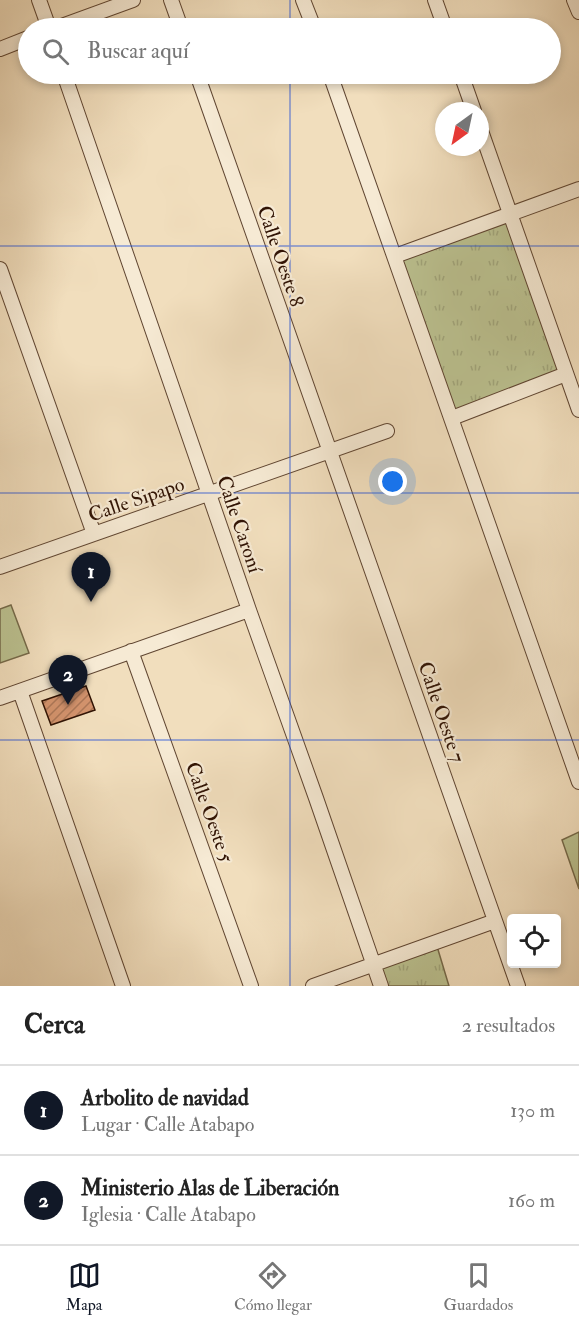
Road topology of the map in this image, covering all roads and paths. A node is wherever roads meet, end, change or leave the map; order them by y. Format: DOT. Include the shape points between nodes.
graph roads {
  1 [pos="39,0"];
  2 [pos="133,0"];
  3 [pos="171,0"];
  4 [pos="303,0"];
  5 [pos="435,0"];
  6 [pos="574,0"];
  7 [pos="579,12"];
  8 [pos="45,18"];
  9 [pos="84,18"];
  10 [pos="177,18"];
  11 [pos="310,18"];
  12 [pos="441,18"];
  13 [pos="18,42"];
  14 [pos="0,48"];
  15 [pos="67,84"];
  16 [pos="200,84"];
  17 [pos="334,84"];
  18 [pos="465,84"];
  19 [pos="471,102"];
  20 [pos="489,154"];
  21 [pos="579,189"];
  22 [pos="510,214"];
  23 [pos="395,256"];
  24 [pos="0,268"];
  25 [pos="566,374"];
  26 [pos="579,410"];
  27 [pos="452,418"];
  28 [pos="387,431"];
  29 [pos="329,451"];
  30 [pos="209,494"];
  31 [pos="94,534"];
  32 [pos="0,567"];
  33 [pos="249,610"];
  34 [pos="132,651"];
  35 [pos="20,691"];
  36 [pos="0,698"];
  37 [pos="579,782"];
  38 [pos="495,921"];
  39 [pos="374,965"];
  40 [pos="123,986"];
  41 [pos="251,986"];
  42 [pos="313,986"];
  43 [pos="381,986"];
  44 [pos="518,986"];
  1 -- 8 [label="street"];
  2 -- 9 [label="street"];
  3 -- 10 [label="street"];
  4 -- 11 [label="street"];
  5 -- 12 [label="street"];
  6 -- 7 [label="street"];
  13 -- 14 [label="street"];
  15 -- 30 [label="street, Calle Caroní"];
  16 -- 29 [label="street, Calle Oeste 8"];
  17 -- 23 [label="street"];
  18 -- 19 [label="street"];
  20 -- 22 [label="street"];
  21 -- 22 [label="street"];
  22 -- 23 [label="street"];
  22 -- 25 [label="street"];
  23 -- 27 [label="street"];
  24 -- 31 [label="street"];
  25 -- 26 [label="street"];
  25 -- 27 [label="street"];
  27 -- 37 [label="street"];
  28 -- 29 [label="street, Calle Sipapo"];
  29 -- 30 [label="street, Calle Sipapo"];
  29 -- 38 [label="street, Calle Oeste 7"];
  30 -- 31 [label="street, Calle Sipapo"];
  30 -- 33 [label="street, Calle Caroní"];
  31 -- 32 [label="street, Calle Sipapo"];
  33 -- 34 [label="street"];
  33 -- 39 [label="street, Calle Caroní"];
  34 -- 35 [label="street"];
  34 -- 41 [label="street, Calle Oeste 5"];
  35 -- 36 [label="street"];
  35 -- 40 [label="street"];
  38 -- 39 [label="street"];
  38 -- 44 [label="street, Calle Oeste 7"];
  39 -- 42 [label="street"];
  39 -- 43 [label="street, Calle Caroní"];
}
